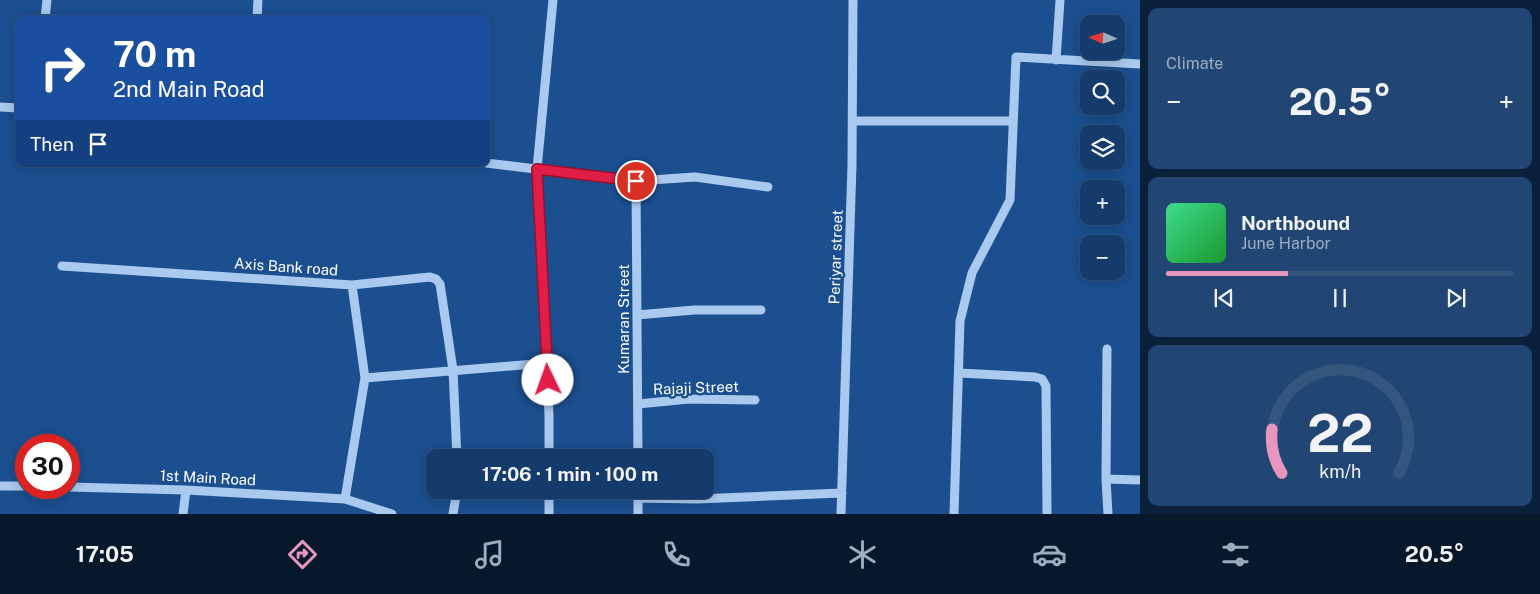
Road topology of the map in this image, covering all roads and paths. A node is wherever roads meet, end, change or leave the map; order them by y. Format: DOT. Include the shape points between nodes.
graph roads {
  1 [pos="46,0"];
  2 [pos="258,0"];
  3 [pos="553,0"];
  4 [pos="854,0"];
  5 [pos="1060,0"];
  6 [pos="45,15"];
  7 [pos="256,15"];
  8 [pos="1056,60"];
  9 [pos="1140,64"];
  10 [pos="0,107"];
  11 [pos="15,108"];
  12 [pos="853,121"];
  13 [pos="1013,121"];
  14 [pos="490,163"];
  15 [pos="537,169"];
  16 [pos="636,181"];
  17 [pos="768,187"];
  18 [pos="62,266"];
  19 [pos="352,285"];
  20 [pos="761,310"];
  21 [pos="637,315"];
  22 [pos="1107,349"];
  23 [pos="547,363"];
  24 [pos="453,370"];
  25 [pos="959,373"];
  26 [pos="365,378"];
  27 [pos="755,400"];
  28 [pos="638,404"];
  29 [pos="457,449"];
  30 [pos="549,449"];
  31 [pos="638,449"];
  32 [pos="1106,479"];
  33 [pos="1140,480"];
  34 [pos="0,486"];
  35 [pos="15,486"];
  36 [pos="80,487"];
  37 [pos="186,490"];
  38 [pos="842,493"];
  39 [pos="714,498"];
  40 [pos="345,499"];
  41 [pos="456,499"];
  42 [pos="549,499"];
  43 [pos="638,499"];
  44 [pos="183,514"];
  45 [pos="392,514"];
  46 [pos="453,514"];
  47 [pos="549,514"];
  48 [pos="638,514"];
  49 [pos="841,514"];
  50 [pos="954,514"];
  51 [pos="1047,514"];
  52 [pos="1108,514"];
  1 -- 6 [label="street"];
  2 -- 7 [label="street"];
  3 -- 15 [label="street"];
  4 -- 12 [label="street, Periyar street"];
  5 -- 8 [label="street"];
  8 -- 9 [label="street"];
  8 -- 13 [label="street" via="1016,57"];
  10 -- 11 [label="street"];
  12 -- 13 [label="street"];
  12 -- 38 [label="street, Periyar street"];
  13 -- 25 [label="street" via="1010,200 972,274 960,321"];
  14 -- 15 [label="street"];
  15 -- 16 [label="street"];
  15 -- 23 [label="street"];
  16 -- 17 [label="street" via="695,177"];
  16 -- 21 [label="street, Kumaran Street"];
  18 -- 19 [label="street, Axis Bank road"];
  19 -- 24 [label="street" via="436,279 440,284"];
  19 -- 26 [label="street, Axis Bank road"];
  20 -- 21 [label="street" via="694,310"];
  21 -- 28 [label="street, Kumaran Street"];
  22 -- 32 [label="street"];
  23 -- 24 [label="street"];
  23 -- 30 [label="street"];
  24 -- 26 [label="street"];
  24 -- 29 [label="street"];
  25 -- 50 [label="street"];
  25 -- 51 [label="street" via="1042,379 1046,386"];
  26 -- 40 [label="street, Axis Bank road"];
  27 -- 28 [label="street, Rajaji Street" via="689,399"];
  28 -- 31 [label="street, Kumaran Street"];
  32 -- 33 [label="street"];
  32 -- 52 [label="street"];
  34 -- 35 [label="street"];
  36 -- 37 [label="street, 1st Main Road"];
  37 -- 40 [label="street, 1st Main Road"];
  37 -- 44 [label="street"];
  38 -- 39 [label="street"];
  38 -- 49 [label="street, Periyar street"];
  40 -- 45 [label="street, 1st Main Road"];
  41 -- 46 [label="street"];
  42 -- 47 [label="street"];
  43 -- 48 [label="street"];
}
